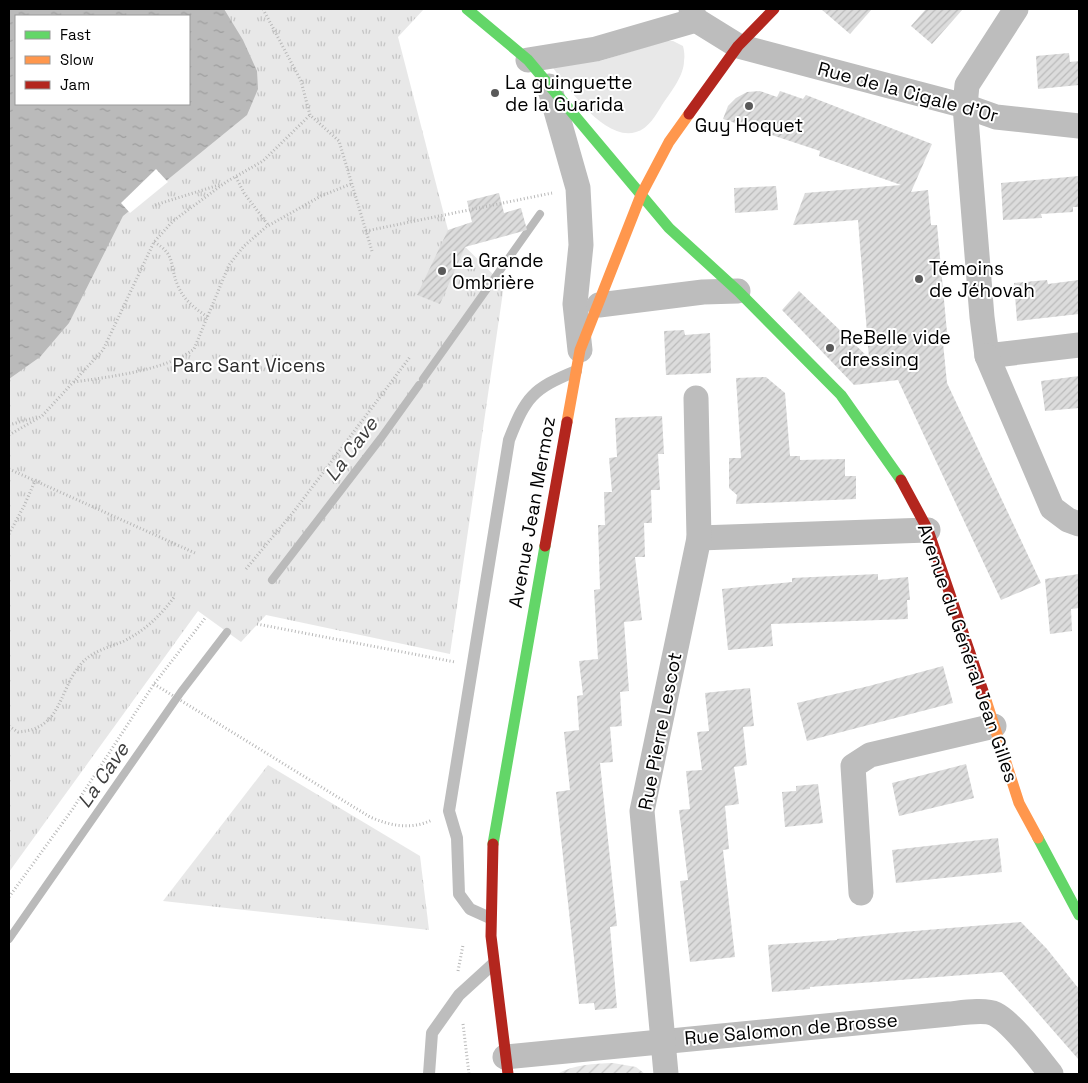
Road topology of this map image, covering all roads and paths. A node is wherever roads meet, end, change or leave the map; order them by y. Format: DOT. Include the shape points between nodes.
graph roads {
  1 [pos="263,9"];
  2 [pos="467,9"];
  3 [pos="774,9"];
  4 [pos="1016,9"];
  5 [pos="694,14"];
  6 [pos="738,46"];
  7 [pos="528,60"];
  8 [pos="549,86"];
  9 [pos="965,106"];
  10 [pos="310,115"];
  11 [pos="1079,126"];
  12 [pos="236,177"];
  13 [pos="226,182"];
  14 [pos="351,184"];
  15 [pos="578,188"];
  16 [pos="641,195"];
  17 [pos="156,204"];
  18 [pos="269,226"];
  19 [pos="366,231"];
  20 [pos="154,242"];
  21 [pos="372,250"];
  22 [pos="738,291"];
  23 [pos="599,305"];
  24 [pos="208,317"];
  25 [pos="1079,345"];
  26 [pos="987,356"];
  27 [pos="410,357"];
  28 [pos="578,361"];
  29 [pos="74,382"];
  30 [pos="696,398"];
  31 [pos="42,416"];
  32 [pos="9,425"];
  33 [pos="9,435"];
  34 [pos="9,469"];
  35 [pos="35,481"];
  36 [pos="1079,524"];
  37 [pos="928,530"];
  38 [pos="9,534"];
  39 [pos="699,538"];
  40 [pos="195,553"];
  41 [pos="246,569"];
  42 [pos="175,596"];
  43 [pos="206,617"];
  44 [pos="257,624"];
  45 [pos="473,665"];
  46 [pos="154,684"];
  47 [pos="9,726"];
  48 [pos="994,726"];
  49 [pos="449,812"];
  50 [pos="861,892"];
  51 [pos="9,897"];
  52 [pos="1079,915"];
  53 [pos="490,918"];
  54 [pos="493,964"];
  55 [pos="663,1042"];
  56 [pos="506,1066"];
  57 [pos="429,1074"];
  58 [pos="666,1074"];
  59 [pos="1051,1074"];
  1 -- 10 [label="path" via="301,81"];
  2 -- 7 [label="main road, Avenue du Général Jean Gilles"];
  3 -- 6 [label="main road, Avenue Jean Mermoz"];
  4 -- 9 [label="street" via="967,85"];
  5 -- 6 [label="street, Rue de la Cigale d'Or"];
  5 -- 7 [label="street" via="596,48"];
  6 -- 9 [label="street, Rue de la Cigale d'Or"];
  6 -- 16 [label="main road, Avenue Jean Mermoz" via="669,142"];
  7 -- 8 [label="main road, Avenue du Général Jean Gilles"];
  8 -- 15 [label="street"];
  8 -- 16 [label="main road, Avenue du Général Jean Gilles"];
  9 -- 11 [label="street, Rue de la Cigale d'Or" via="996,117"];
  9 -- 26 [label="street"];
  10 -- 12 [label="path" via="263,161"];
  10 -- 14 [label="path" via="339,141"];
  12 -- 13 [label="path"];
  12 -- 18 [label="path"];
  13 -- 17 [label="path"];
  13 -- 20 [label="path" via="173,221"];
  14 -- 18 [label="path" via="322,196"];
  14 -- 19 [label="path"];
  15 -- 19 [label="path"];
  15 -- 28 [label="street" via="581,245 575,304"];
  16 -- 22 [label="main road, Avenue du Général Jean Gilles" via="670,228"];
  16 -- 23 [label="main road, Avenue Jean Mermoz"];
  18 -- 24 [label="path" via="244,246 229,265"];
  19 -- 21 [label="path"];
  20 -- 24 [label="path" via="168,253 177,284 185,297 196,310"];
  20 -- 29 [label="path" via="103,350"];
  22 -- 23 [label="street" via="703,292"];
  22 -- 37 [label="main road, Avenue du Général Jean Gilles" via="841,395 897,472"];
  23 -- 28 [label="main road, Avenue Jean Mermoz"];
  24 -- 29 [label="path" via="194,349 185,356 143,370"];
  25 -- 26 [label="street"];
  26 -- 36 [label="street" via="1052,508"];
  27 -- 41 [label="path" via="295,510"];
  28 -- 45 [label="lane" via="533,394 520,412 509,440"];
  28 -- 53 [label="main road, Avenue Jean Mermoz" via="492,848"];
  29 -- 31 [label="path"];
  30 -- 39 [label="street, Rue Pierre Lescot"];
  31 -- 32 [label="path"];
  31 -- 33 [label="path"];
  34 -- 35 [label="path"];
  35 -- 38 [label="path"];
  35 -- 40 [label="path"];
  37 -- 39 [label="street"];
  37 -- 48 [label="main road, Avenue du Général Jean Gilles"];
  39 -- 55 [label="street, Rue Pierre Lescot" via="642,811"];
  42 -- 47 [label="path" via="151,625 123,642 89,656 80,666 57,710 38,728 18,732"];
  43 -- 46 [label="path"];
  44 -- 45 [label="path"];
  45 -- 49 [label="lane"];
  46 -- 49 [label="path" via="370,818 385,824 420,826"];
  46 -- 51 [label="path" via="72,810"];
  48 -- 50 [label="street" via="870,755 853,766"];
  48 -- 52 [label="main road, Avenue du Général Jean Gilles" via="1019,803"];
  49 -- 53 [label="lane" via="457,838 459,894 470,909"];
  53 -- 54 [label="main road, Avenue Jean Mermoz"];
  54 -- 56 [label="main road, Avenue Jean Mermoz"];
  54 -- 57 [label="lane" via="459,995 432,1033"];
  55 -- 56 [label="street, Rue Salomon de Brosse"];
  55 -- 58 [label="street, Rue Pierre Lescot"];
  55 -- 59 [label="street, Rue Salomon de Brosse" via="981,1012 995,1014 1016,1031"];
}
